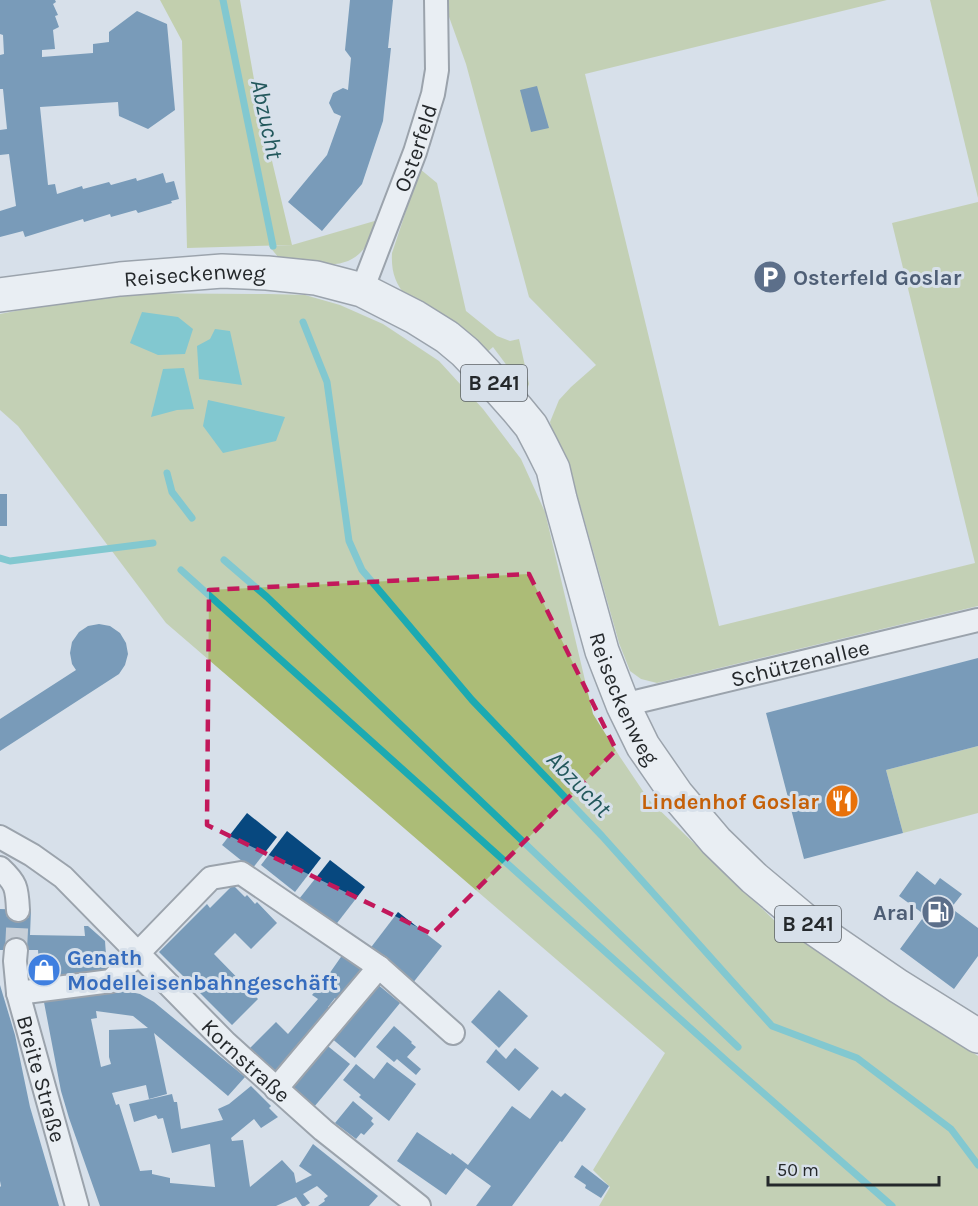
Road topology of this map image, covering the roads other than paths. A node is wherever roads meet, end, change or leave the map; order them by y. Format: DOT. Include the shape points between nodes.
graph roads {
  1 [pos="436,0"];
  2 [pos="0,295"];
  3 [pos="374,296"];
  4 [pos="978,620"];
  5 [pos="622,705"];
  6 [pos="0,837"];
  7 [pos="0,868"];
  8 [pos="18,910"];
  9 [pos="16,950"];
  10 [pos="137,953"];
  11 [pos="380,967"];
  12 [pos="18,993"];
  13 [pos="453,1033"];
  14 [pos="978,1036"];
  15 [pos="276,1089"];
  16 [pos="77,1206"];
  17 [pos="419,1206"];
  1 -- 3 [label="street, Osterfeld" via="437,70 433,94"];
  2 -- 3 [label="main road, Reiseckenweg / B 241" via="120,279 222,271 316,278"];
  3 -- 5 [label="main road, Reiseckenweg / B 241" via="447,337 531,426 553,469 602,651"];
  4 -- 5 [label="street, Schützenallee"];
  5 -- 14 [label="main road, Reiseckenweg / B 241" via="643,746 677,795 754,878 856,959"];
  6 -- 10 [label="street, Kornstraße" via="63,877"];
  7 -- 8 [label="street" via="14,881"];
  9 -- 12 [label="street, Breite Straße"];
  10 -- 11 [label="street" via="212,878 241,873"];
  10 -- 12 [label="street" via="111,981"];
  10 -- 15 [label="street, Kornstraße"];
  11 -- 13 [label="street"];
  11 -- 15 [label="street"];
  12 -- 16 [label="street, Breite Straße"];
  15 -- 17 [label="street, Kornstraße"];
}
